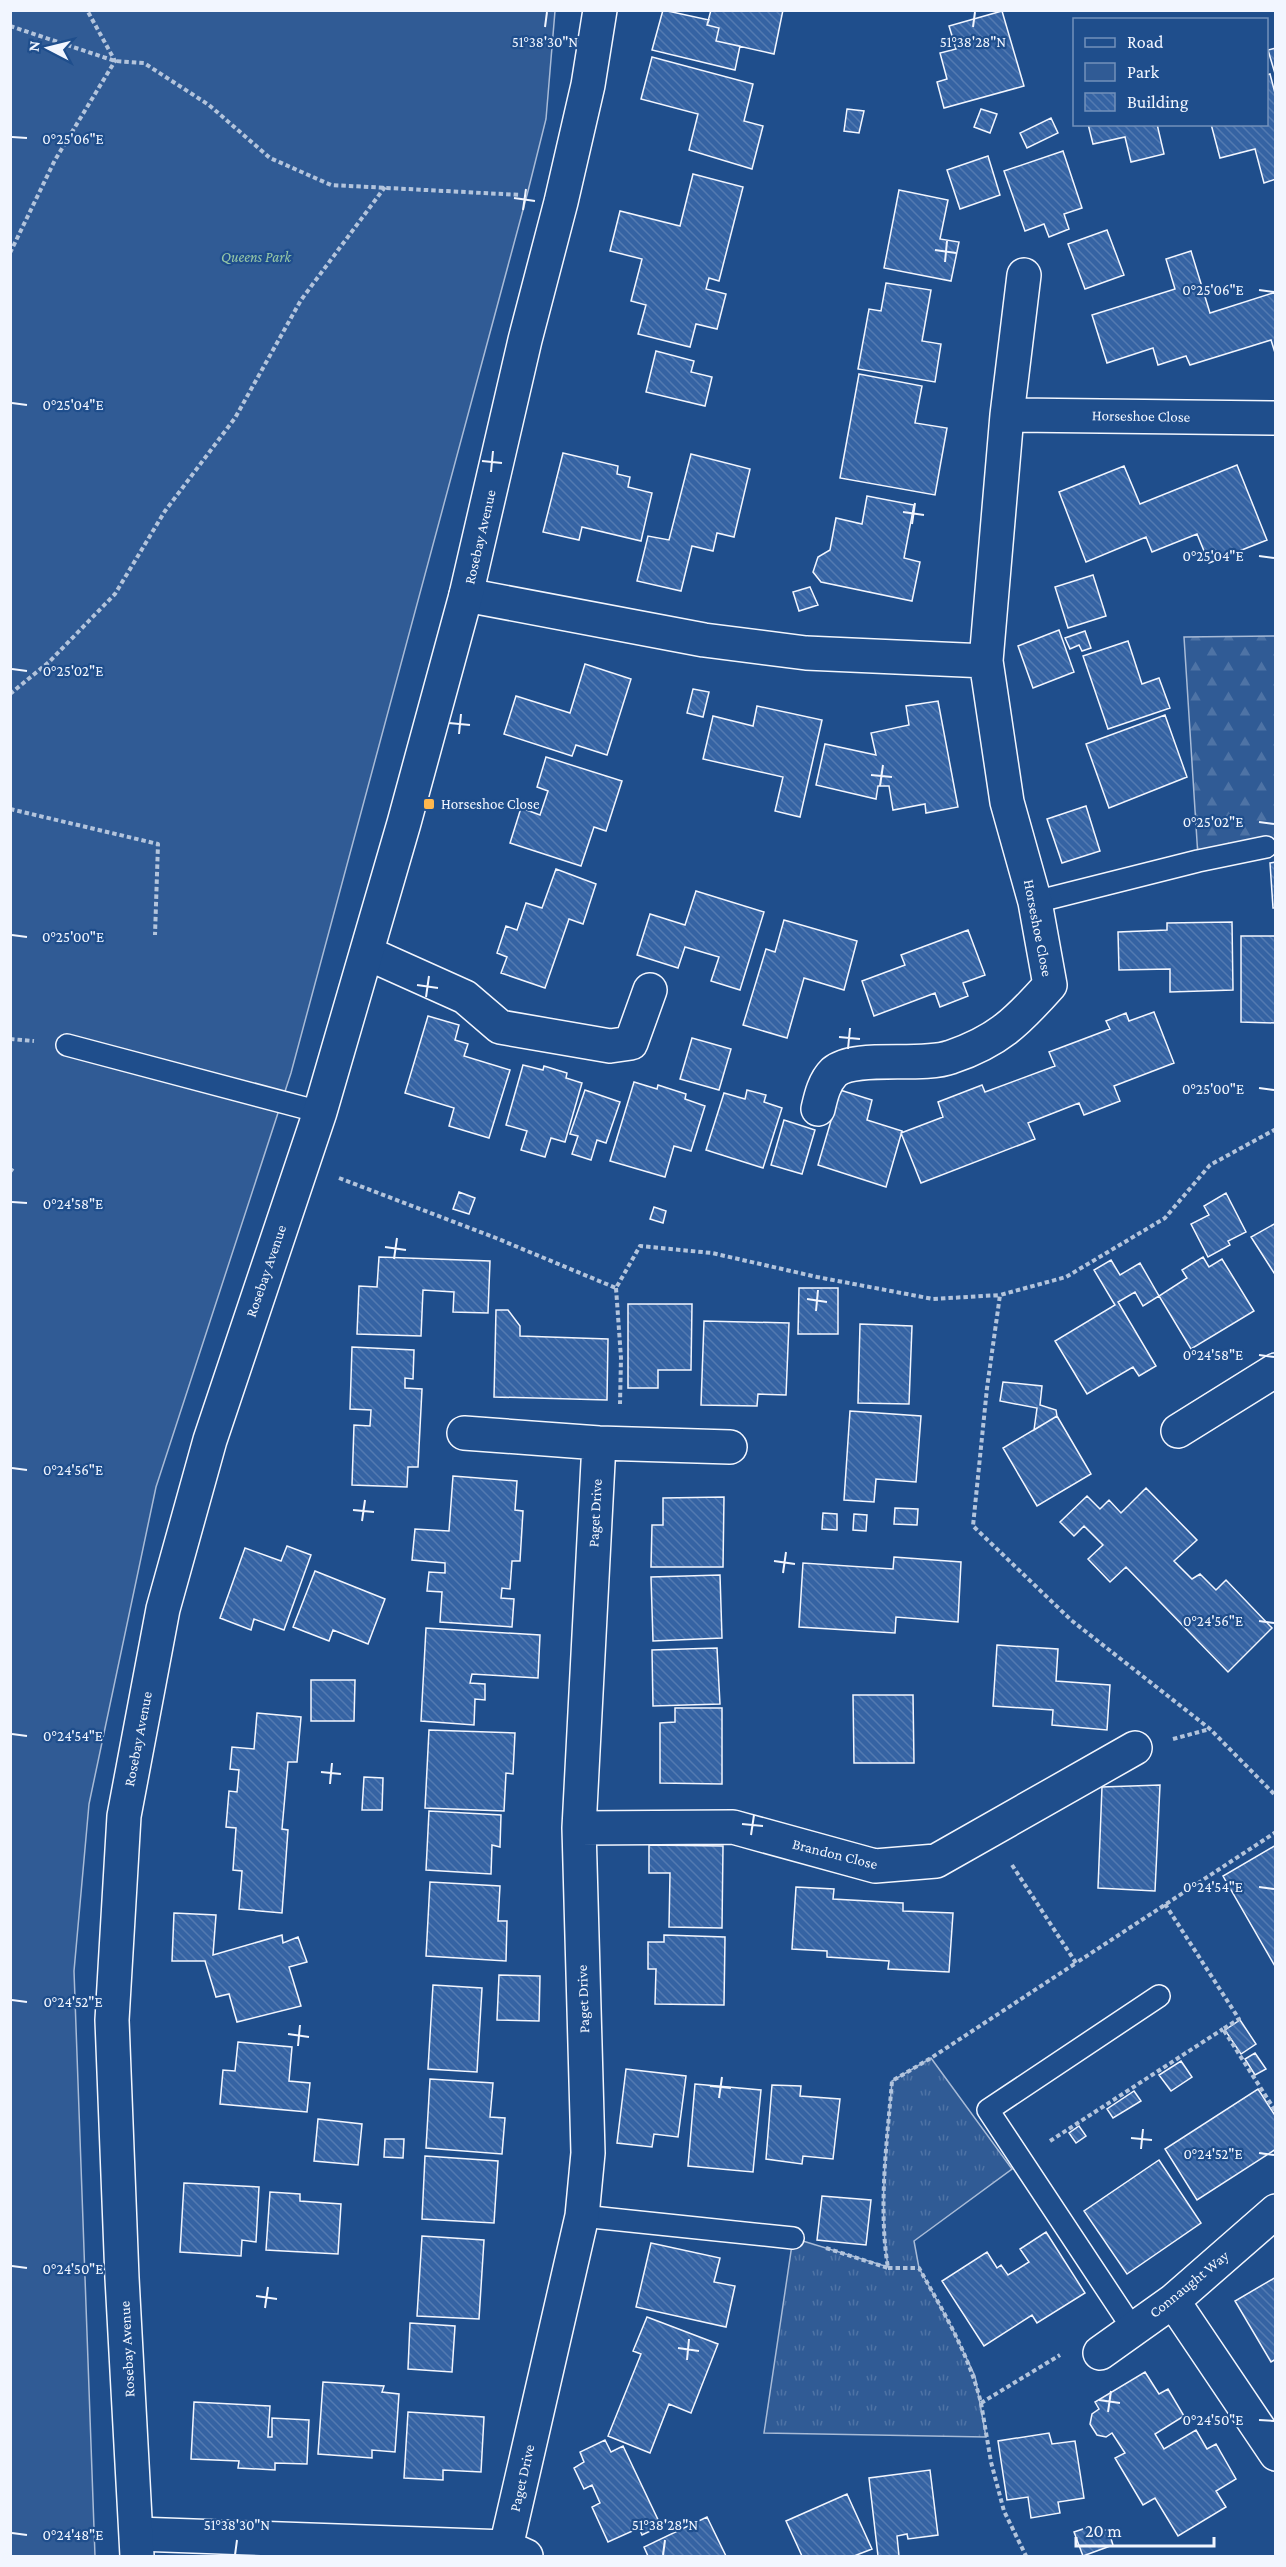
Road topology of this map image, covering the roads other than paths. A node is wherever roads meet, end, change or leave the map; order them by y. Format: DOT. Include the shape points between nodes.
graph roads {
  1 [pos="600,10"];
  2 [pos="1024,275"];
  3 [pos="1007,415"];
  4 [pos="1275,418"];
  5 [pos="466,595"];
  6 [pos="986,661"];
  7 [pos="1266,847"];
  8 [pos="1035,902"];
  9 [pos="367,953"];
  10 [pos="650,990"];
  11 [pos="68,1044"];
  12 [pos="818,1109"];
  13 [pos="320,1112"];
  14 [pos="1275,1370"];
  15 [pos="1178,1431"];
  16 [pos="464,1433"];
  17 [pos="598,1443"];
  18 [pos="730,1448"];
  19 [pos="1135,1748"];
  20 [pos="579,1828"];
  21 [pos="1159,1996"];
  22 [pos="1275,2211"];
  23 [pos="582,2216"];
  24 [pos="793,2238"];
  25 [pos="1173,2301"];
  26 [pos="1133,2329"];
  27 [pos="1100,2353"];
  28 [pos="1275,2454"];
  29 [pos="137,2545"];
  30 [pos="516,2552"];
  1 -- 5 [label="street, Rosebay Avenue" via="588,85"];
  2 -- 3 [label="street, Horseshoe Close"];
  3 -- 4 [label="street, Horseshoe Close"];
  3 -- 6 [label="street, Horseshoe Close"];
  5 -- 6 [label="street" via="704,640 783,650"];
  5 -- 9 [label="street, Rosebay Avenue"];
  6 -- 8 [label="street, Horseshoe Close" via="1007,802"];
  7 -- 8 [label="lane"];
  8 -- 12 [label="street, Horseshoe Close" via="1050,986 1008,1029 982,1045 948,1058 847,1064 833,1073 823,1088"];
  9 -- 10 [label="street" via="465,997 500,1027 610,1046 631,1043"];
  9 -- 13 [label="street, Rosebay Avenue"];
  11 -- 13 [label="lane"];
  13 -- 29 [label="street, Rosebay Avenue" via="210,1440 163,1609 124,1816 112,2020"];
  14 -- 15 [label="street"];
  16 -- 17 [label="street"];
  17 -- 18 [label="street"];
  17 -- 20 [label="street, Paget Drive"];
  19 -- 20 [label="street, Brandon Close" via="936,1861 875,1866 733,1827"];
  20 -- 23 [label="street, Paget Drive" via="588,2153"];
  21 -- 26 [label="lane" via="988,2110"];
  22 -- 25 [label="street, Connaught Way"];
  23 -- 24 [label="lane"];
  23 -- 30 [label="street, Paget Drive"];
  25 -- 26 [label="street, Connaught Way"];
  25 -- 28 [label="street"];
  26 -- 27 [label="street, Connaught Way"];
  29 -- 30 [label="street"];
}
